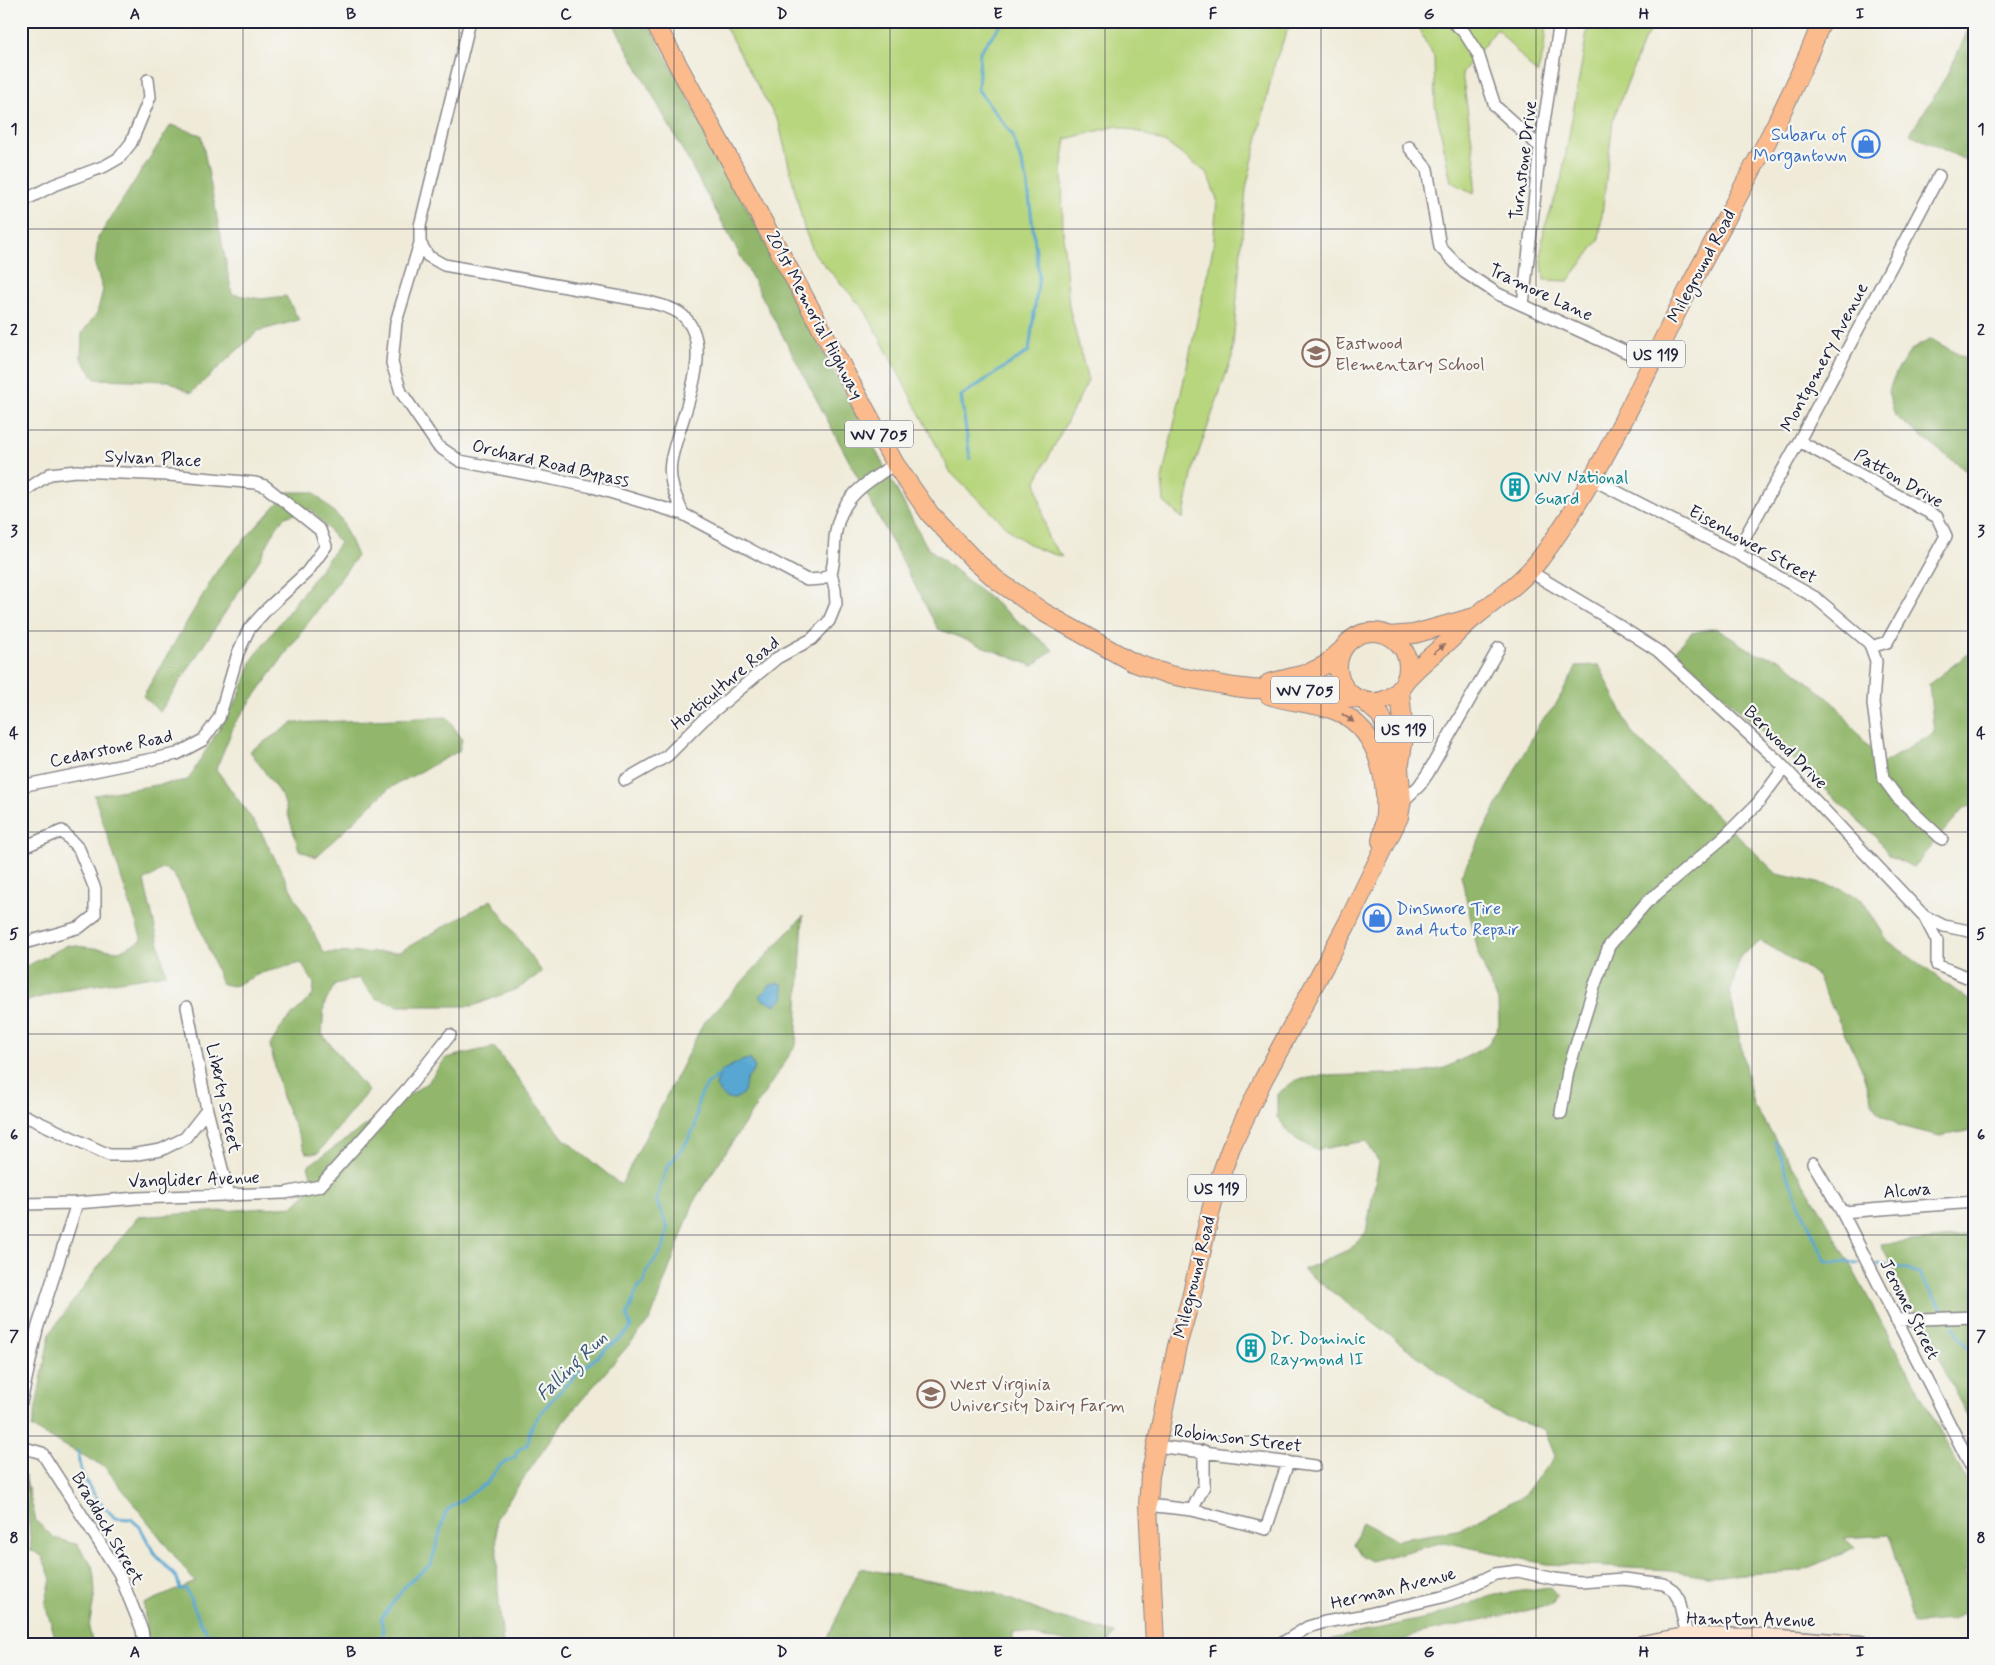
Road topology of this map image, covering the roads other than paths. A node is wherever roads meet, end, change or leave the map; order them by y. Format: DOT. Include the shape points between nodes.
graph roads {
  1 [pos="470,21"];
  2 [pos="654,21"];
  3 [pos="1452,21"];
  4 [pos="1560,21"];
  5 [pos="1822,21"];
  6 [pos="148,80"];
  7 [pos="1409,147"];
  8 [pos="1540,147"];
  9 [pos="1939,176"];
  10 [pos="21,202"];
  11 [pos="420,243"];
  12 [pos="1523,304"];
  13 [pos="1652,363"];
  14 [pos="1799,441"];
  15 [pos="896,464"];
  16 [pos="1592,479"];
  17 [pos="255,483"];
  18 [pos="21,493"];
  19 [pos="682,514"];
  20 [pos="1736,552"];
  21 [pos="1530,571"];
  22 [pos="831,573"];
  23 [pos="1474,617"];
  24 [pos="1389,636"];
  25 [pos="1871,647"];
  26 [pos="1499,648"];
  27 [pos="1342,650"];
  28 [pos="1402,685"];
  29 [pos="1252,689"];
  30 [pos="1361,699"];
  31 [pos="1399,768"];
  32 [pos="1784,768"];
  33 [pos="625,780"];
  34 [pos="21,786"];
  35 [pos="1402,802"];
  36 [pos="1942,839"];
  37 [pos="21,848"];
  38 [pos="1372,875"];
  39 [pos="1924,916"];
  40 [pos="1974,932"];
  41 [pos="21,944"];
  42 [pos="1974,980"];
  43 [pos="187,1007"];
  44 [pos="450,1035"];
  45 [pos="207,1110"];
  46 [pos="1560,1113"];
  47 [pos="21,1114"];
  48 [pos="1813,1162"];
  49 [pos="229,1196"];
  50 [pos="1974,1202"];
  51 [pos="77,1203"];
  52 [pos="21,1204"];
  53 [pos="1842,1212"];
  54 [pos="1974,1317"];
  55 [pos="1896,1320"];
  56 [pos="21,1402"];
  57 [pos="1156,1446"];
  58 [pos="21,1447"];
  59 [pos="1204,1451"];
  60 [pos="1288,1462"];
  61 [pos="1314,1466"];
  62 [pos="1974,1472"];
  63 [pos="1148,1505"];
  64 [pos="1192,1510"];
  65 [pos="1687,1636"];
  66 [pos="144,1644"];
  67 [pos="1155,1644"];
  68 [pos="1281,1644"];
  69 [pos="1642,1644"];
  70 [pos="1861,1644"];
  1 -- 11 [label="street, Orchard Road Bypass" via="420,226"];
  2 -- 15 [label="main road, 201st Memorial Highway / WV 705"];
  3 -- 8 [label="street" via="1464,32 1478,54 1495,106"];
  4 -- 8 [label="street, Turnstone Drive"];
  5 -- 13 [label="main road, Mileground Road / US 119" via="1792,90"];
  6 -- 10 [label="street" via="150,97 131,143 119,158"];
  7 -- 12 [label="street, Tramore Lane" via="1427,170 1440,247 1464,272 1498,294"];
  8 -- 12 [label="street, Turnstone Drive"];
  9 -- 14 [label="street, Montgomery Avenue"];
  11 -- 19 [label="street, Orchard Road Bypass" via="396,322 392,363 401,392 438,446 460,461 593,487"];
  11 -- 19 [label="street" via="428,256 444,265 649,302 665,306 686,319 697,344 698,360 671,463 672,488"];
  12 -- 13 [label="street, Tramore Lane"];
  13 -- 16 [label="main road, Mileground Road / US 119"];
  14 -- 20 [label="street, Montgomery Avenue"];
  14 -- 25 [label="street, Patton Drive" via="1937,517 1946,536 1887,642"];
  15 -- 22 [label="street" via="854,493 841,512 835,533 835,561"];
  15 -- 29 [label="main road, 201st Memorial Highway / WV 705" via="930,514 955,541 998,581 1043,612 1132,662 1170,675"];
  16 -- 20 [label="street, Eisenhower Street"];
  16 -- 21 [label="main road, Mileground Road / US 119"];
  17 -- 18 [label="street, Sylvan Place" via="76,471 50,474"];
  17 -- 34 [label="street, Cedarstone Road" via="265,486 320,530 326,546 308,572 249,629 238,653 219,718 202,740 177,754"];
  19 -- 22 [label="street, Orchard Road Bypass" via="807,580 822,579"];
  20 -- 25 [label="street, Eisenhower Street" via="1816,598"];
  21 -- 23 [label="main road, Mileground Road / US 119"];
  21 -- 32 [label="street, Berwood Drive" via="1658,651"];
  22 -- 33 [label="street, Horticulture Road" via="836,604 829,621 812,639 777,658 703,720 667,756"];
  23 -- 24 [label="main road, Mileground Road / US 119" via="1414,634"];
  28 -- 23 [label="main road, Mileground Road / US 119, one-way"];
  24 -- 27 [label="main road" via="1377,632 1359,635"];
  24 -- 28 [label="main road" via="1401,646 1408,663"];
  25 -- 36 [label="street" via="1876,661 1873,704 1883,778 1897,797"];
  26 -- 35 [label="street, Mileground Road" via="1428,773"];
  27 -- 29 [label="main road, 201st Memorial Highway / WV 705" via="1325,665 1309,673"];
  27 -- 30 [label="main road" via="1338,672 1342,683"];
  28 -- 30 [label="main road" via="1381,701"];
  28 -- 31 [label="main road, Mileground Road / US 119" via="1404,737"];
  29 -- 30 [label="main road, 201st Memorial Highway / WV 705" via="1304,690"];
  29 -- 38 [label="main road, one-way" via="1283,701 1333,710 1364,732 1380,763 1385,788 1386,811"];
  30 -- 31 [label="main road, Mileground Road / US 119" via="1381,716"];
  31 -- 35 [label="main road, Mileground Road / US 119"];
  32 -- 39 [label="street, Berwood Drive"];
  32 -- 46 [label="street" via="1758,803 1724,837 1646,903 1609,946 1568,1071"];
  35 -- 38 [label="main road, Mileground Road / US 119" via="1399,817"];
  37 -- 41 [label="street" via="62,831 79,849 95,890 95,915 80,927"];
  38 -- 57 [label="main road, Mileground Road / US 119" via="1231,1147 1210,1210"];
  39 -- 40 [label="street" via="1944,926"];
  39 -- 42 [label="street, Berwood Drive" via="1938,941 1937,965"];
  43 -- 45 [label="street, Liberty Street"];
  44 -- 49 [label="street, Vanglider Avenue" via="408,1088 320,1186 285,1193"];
  45 -- 47 [label="street" via="185,1138 161,1150 132,1155 108,1155"];
  45 -- 49 [label="street, Liberty Street"];
  48 -- 53 [label="street, Jerome Street"];
  49 -- 51 [label="street, Vanglider Avenue"];
  50 -- 53 [label="street, Alcova"];
  51 -- 52 [label="street, Vanglider Avenue"];
  51 -- 56 [label="street" via="36,1329"];
  53 -- 55 [label="street, Jerome Street"];
  54 -- 55 [label="street"];
  55 -- 62 [label="street, Jerome Street"];
  57 -- 59 [label="street, Robinson Street"];
  57 -- 63 [label="main road, Mileground Road / US 119"];
  58 -- 66 [label="street, Braddock Street" via="42,1453 114,1564 142,1630"];
  59 -- 60 [label="street, Robinson Street"];
  59 -- 64 [label="street" via="1204,1486"];
  60 -- 61 [label="street, Robinson Street"];
  60 -- 64 [label="street" via="1266,1529"];
  63 -- 64 [label="street"];
  63 -- 67 [label="main road, Mileground Road / US 119"];
  65 -- 68 [label="street, Herman Avenue" via="1679,1600 1664,1584 1624,1579 1580,1582 1518,1571 1496,1574 1442,1597 1308,1627"];
  65 -- 69 [label="street, Hampton Avenue"];
  65 -- 70 [label="street, Hampton Avenue"];
}
